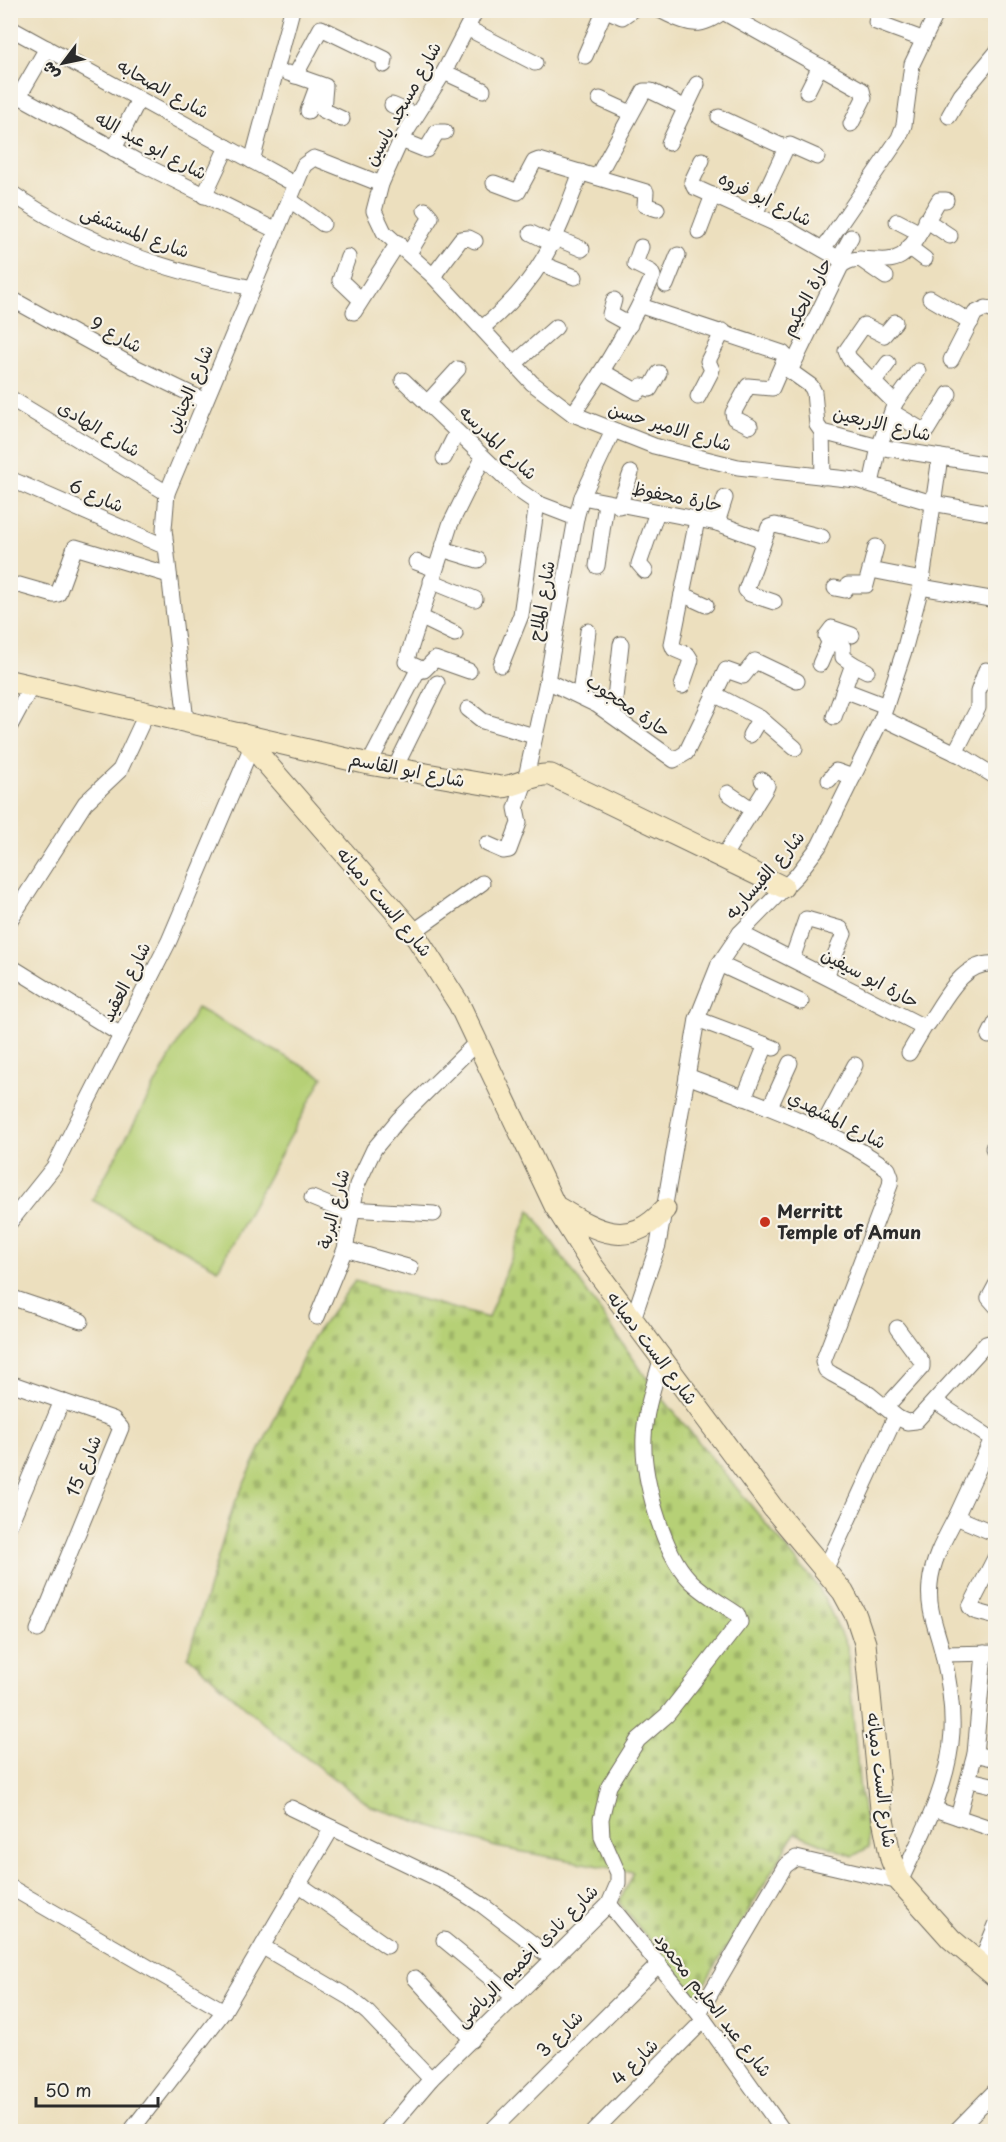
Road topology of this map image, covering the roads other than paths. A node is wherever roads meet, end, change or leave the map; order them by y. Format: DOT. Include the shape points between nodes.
graph roads {
  1 [pos="292,10"];
  2 [pos="476,10"];
  3 [pos="605,10"];
  4 [pos="632,10"];
  5 [pos="659,10"];
  6 [pos="938,10"];
  7 [pos="724,11"];
  8 [pos="876,22"];
  9 [pos="10,28"];
  10 [pos="467,28"];
  11 [pos="922,39"];
  12 [pos="47,48"];
  13 [pos="383,53"];
  14 [pos="585,56"];
  15 [pos="994,61"];
  16 [pos="535,63"];
  17 [pos="820,66"];
  18 [pos="276,69"];
  19 [pos="444,72"];
  20 [pos="295,75"];
  21 [pos="318,84"];
  22 [pos="697,84"];
  23 [pos="483,90"];
  24 [pos="807,92"];
  25 [pos="15,94"];
  26 [pos="139,99"];
  27 [pos="600,99"];
  28 [pos="392,105"];
  29 [pos="686,108"];
  30 [pos="308,111"];
  31 [pos="631,113"];
  32 [pos="416,115"];
  33 [pos="949,116"];
  34 [pos="719,117"];
  35 [pos="342,119"];
  36 [pos="851,124"];
  37 [pos="445,132"];
  38 [pos="401,140"];
  39 [pos="669,142"];
  40 [pos="227,147"];
  41 [pos="786,148"];
  42 [pos="114,150"];
  43 [pos="817,157"];
  44 [pos="702,160"];
  45 [pos="252,161"];
  46 [pos="581,172"];
  47 [pos="597,177"];
  48 [pos="494,183"];
  49 [pos="381,184"];
  50 [pos="296,185"];
  51 [pos="10,192"];
  52 [pos="713,195"];
  53 [pos="204,196"];
  54 [pos="290,200"];
  55 [pos="946,200"];
  56 [pos="657,209"];
  57 [pos="424,210"];
  58 [pos="755,214"];
  59 [pos="897,220"];
  60 [pos="323,224"];
  61 [pos="922,226"];
  62 [pos="277,231"];
  63 [pos="699,232"];
  64 [pos="531,233"];
  65 [pos="950,236"];
  66 [pos="851,237"];
  67 [pos="475,241"];
  68 [pos="554,241"];
  69 [pos="909,246"];
  70 [pos="641,247"];
  71 [pos="403,248"];
  72 [pos="582,249"];
  73 [pos="823,249"];
  74 [pos="678,255"];
  75 [pos="348,257"];
  76 [pos="925,259"];
  77 [pos="848,260"];
  78 [pos="542,264"];
  79 [pos="433,276"];
  80 [pos="575,277"];
  81 [pos="886,277"];
  82 [pos="664,284"];
  83 [pos="253,288"];
  84 [pos="10,298"];
  85 [pos="930,298"];
  86 [pos="614,300"];
  87 [pos="641,306"];
  88 [pos="996,312"];
  89 [pos="895,322"];
  90 [pos="971,322"];
  91 [pos="630,325"];
  92 [pos="556,327"];
  93 [pos="482,328"];
  94 [pos="723,331"];
  95 [pos="786,356"];
  96 [pos="951,360"];
  97 [pos="888,363"];
  98 [pos="514,364"];
  99 [pos="458,369"];
  100 [pos="918,370"];
  101 [pos="790,371"];
  102 [pos="603,372"];
  103 [pos="659,373"];
  104 [pos="403,380"];
  105 [pos="874,382"];
  106 [pos="949,394"];
  107 [pos="698,397"];
  108 [pos="10,398"];
  109 [pos="206,401"];
  110 [pos="428,403"];
  111 [pos="898,404"];
  112 [pos="573,414"];
  113 [pos="750,426"];
  114 [pos="613,431"];
  115 [pos="457,432"];
  116 [pos="822,432"];
  117 [pos="879,447"];
  118 [pos="940,457"];
  119 [pos="444,458"];
  120 [pos="483,458"];
  121 [pos="996,466"];
  122 [pos="631,473"];
  123 [pos="823,477"];
  124 [pos="10,479"];
  125 [pos="871,484"];
  126 [pos="167,492"];
  127 [pos="582,497"];
  128 [pos="725,498"];
  129 [pos="537,503"];
  130 [pos="932,503"];
  131 [pos="612,505"];
  132 [pos="657,512"];
  133 [pos="996,514"];
  134 [pos="576,518"];
  135 [pos="697,520"];
  136 [pos="717,524"];
  137 [pos="822,537"];
  138 [pos="763,540"];
  139 [pos="166,547"];
  140 [pos="876,547"];
  141 [pos="442,549"];
  142 [pos="478,560"];
  143 [pos="416,562"];
  144 [pos="597,566"];
  145 [pos="871,570"];
  146 [pos="645,571"];
  147 [pos="170,575"];
  148 [pos="433,575"];
  149 [pos="921,584"];
  150 [pos="20,585"];
  151 [pos="835,588"];
  152 [pos="682,594"];
  153 [pos="476,599"];
  154 [pos="996,600"];
  155 [pos="774,602"];
  156 [pos="706,605"];
  157 [pos="420,617"];
  158 [pos="588,631"];
  159 [pos="455,634"];
  160 [pos="852,635"];
  161 [pos="830,641"];
  162 [pos="621,644"];
  163 [pos="820,663"];
  164 [pos="853,664"];
  165 [pos="501,665"];
  166 [pos="419,668"];
  167 [pos="986,670"];
  168 [pos="469,671"];
  169 [pos="867,671"];
  170 [pos="10,681"];
  171 [pos="547,681"];
  172 [pos="797,681"];
  173 [pos="437,683"];
  174 [pos="32,685"];
  175 [pos="682,686"];
  176 [pos="844,690"];
  177 [pos="714,694"];
  178 [pos="580,695"];
  179 [pos="468,710"];
  180 [pos="147,712"];
  181 [pos="884,712"];
  182 [pos="613,716"];
  183 [pos="834,717"];
  184 [pos="760,718"];
  185 [pos="186,721"];
  186 [pos="10,726"];
  187 [pos="750,735"];
  188 [pos="534,736"];
  189 [pos="246,740"];
  190 [pos="795,748"];
  191 [pos="955,753"];
  192 [pos="369,764"];
  193 [pos="395,768"];
  194 [pos="853,777"];
  195 [pos="996,777"];
  196 [pos="762,780"];
  197 [pos="829,780"];
  198 [pos="525,782"];
  199 [pos="728,793"];
  200 [pos="753,810"];
  201 [pos="487,844"];
  202 [pos="723,857"];
  203 [pos="482,884"];
  204 [pos="783,887"];
  205 [pos="10,920"];
  206 [pos="413,932"];
  207 [pos="740,933"];
  208 [pos="792,959"];
  209 [pos="719,964"];
  210 [pos="996,964"];
  211 [pos="10,966"];
  212 [pos="826,976"];
  213 [pos="801,1002"];
  214 [pos="697,1019"];
  215 [pos="925,1026"];
  216 [pos="121,1035"];
  217 [pos="477,1042"];
  218 [pos="909,1053"];
  219 [pos="790,1063"];
  220 [pos="855,1065"];
  221 [pos="687,1076"];
  222 [pos="744,1098"];
  223 [pos="770,1107"];
  224 [pos="820,1131"];
  225 [pos="312,1198"];
  226 [pos="555,1206"];
  227 [pos="665,1209"];
  228 [pos="351,1211"];
  229 [pos="434,1214"];
  230 [pos="11,1221"];
  231 [pos="345,1249"];
  232 [pos="411,1268"];
  233 [pos="996,1285"];
  234 [pos="10,1297"];
  235 [pos="996,1306"];
  236 [pos="317,1317"];
  237 [pos="81,1321"];
  238 [pos="632,1322"];
  239 [pos="897,1328"];
  240 [pos="996,1341"];
  241 [pos="661,1360"];
  242 [pos="10,1383"];
  243 [pos="62,1401"];
  244 [pos="934,1401"];
  245 [pos="886,1407"];
  246 [pos="898,1418"];
  247 [pos="993,1449"];
  248 [pos="956,1517"];
  249 [pos="10,1524"];
  250 [pos="996,1534"];
  251 [pos="996,1556"];
  252 [pos="825,1570"];
  253 [pos="996,1617"];
  254 [pos="38,1630"];
  255 [pos="990,1653"];
  256 [pos="943,1654"];
  257 [pos="975,1754"];
  258 [pos="996,1758"];
  259 [pos="970,1780"];
  260 [pos="996,1786"];
  261 [pos="291,1808"];
  262 [pos="934,1809"];
  263 [pos="958,1817"];
  264 [pos="332,1828"];
  265 [pos="996,1830"];
  266 [pos="900,1882"];
  267 [pos="300,1885"];
  268 [pos="10,1887"];
  269 [pos="609,1904"];
  270 [pos="996,1925"];
  271 [pos="444,1940"];
  272 [pos="387,1946"];
  273 [pos="263,1947"];
  274 [pos="554,1960"];
  275 [pos="658,1964"];
  276 [pos="988,1971"];
  277 [pos="415,1978"];
  278 [pos="515,1998"];
  279 [pos="224,2011"];
  280 [pos="701,2017"];
  281 [pos="472,2040"];
  282 [pos="431,2079"];
  283 [pos="994,2095"];
  284 [pos="130,2132"];
  285 [pos="386,2132"];
  286 [pos="490,2132"];
  287 [pos="593,2132"];
  288 [pos="784,2132"];
  289 [pos="955,2132"];
  1 -- 18 [label="street"];
  2 -- 10 [label="street, شارع مسجد ياسين"];
  3 -- 4 [label="street" via="622,17"];
  3 -- 14 [label="street"];
  5 -- 7 [label="street" via="696,25 709,22"];
  6 -- 11 [label="street"];
  7 -- 17 [label="street"];
  8 -- 11 [label="street"];
  9 -- 12 [label="street, شارع الصحابه"];
  10 -- 16 [label="street"];
  10 -- 19 [label="street, شارع مسجد ياسين"];
  11 -- 73 [label="street" via="909,77 899,138"];
  12 -- 25 [label="street"];
  12 -- 26 [label="street, شارع الصحابه"];
  13 -- 20 [label="street" via="321,28"];
  15 -- 33 [label="street" via="968,86"];
  17 -- 24 [label="street"];
  17 -- 36 [label="street" via="864,92"];
  18 -- 20 [label="street"];
  18 -- 45 [label="street"];
  19 -- 23 [label="street"];
  19 -- 32 [label="street, شارع مسجد ياسين"];
  20 -- 21 [label="street"];
  21 -- 30 [label="street"];
  21 -- 35 [label="street" via="326,88 323,110"];
  22 -- 29 [label="street"];
  25 -- 42 [label="street, شارع ابو عبد الله"];
  26 -- 40 [label="street, شارع الصحابه"];
  26 -- 42 [label="street"];
  27 -- 31 [label="street"];
  28 -- 32 [label="street"];
  29 -- 31 [label="street" via="645,90"];
  29 -- 39 [label="street"];
  31 -- 47 [label="street"];
  32 -- 38 [label="street, شارع مسجد ياسين"];
  34 -- 41 [label="street"];
  37 -- 38 [label="street" via="437,132 426,150"];
  38 -- 49 [label="street, شارع مسجد ياسين"];
  40 -- 45 [label="street, شارع الصحابه"];
  40 -- 53 [label="street"];
  41 -- 43 [label="street" via="790,145"];
  41 -- 58 [label="street"];
  42 -- 53 [label="street, شارع ابو عبد الله"];
  44 -- 52 [label="street, شارع ابو فروه" via="692,184"];
  45 -- 50 [label="street, شارع الصحابه"];
  46 -- 47 [label="street"];
  46 -- 48 [label="street" via="536,160 518,192"];
  46 -- 68 [label="street"];
  47 -- 56 [label="street" via="646,192 645,205"];
  49 -- 50 [label="street, شارع الجناين" via="314,158 304,165"];
  49 -- 71 [label="street, شارع الامير حسن" via="375,199 378,222"];
  50 -- 54 [label="street, شارع الجناين"];
  51 -- 83 [label="street, شارع المستشفى" via="108,247 154,264"];
  52 -- 58 [label="street, شارع ابو فروه"];
  52 -- 63 [label="street"];
  53 -- 62 [label="street, شارع ابو عبد الله"];
  54 -- 60 [label="street"];
  54 -- 62 [label="street, شارع الجناين"];
  55 -- 61 [label="street" via="939,200"];
  57 -- 71 [label="street" via="431,217"];
  58 -- 73 [label="street, شارع ابو فروه" via="784,236"];
  59 -- 61 [label="street"];
  61 -- 65 [label="street"];
  61 -- 69 [label="street"];
  62 -- 83 [label="street, شارع الجناين"];
  64 -- 68 [label="street"];
  66 -- 77 [label="street"];
  67 -- 79 [label="street" via="461,239"];
  68 -- 72 [label="street"];
  68 -- 78 [label="street"];
  69 -- 76 [label="street"];
  69 -- 77 [label="street, حارة الحكيم" via="898,258"];
  70 -- 82 [label="street" via="635,264"];
  71 -- 75 [label="street" via="357,306 340,280"];
  71 -- 79 [label="street, شارع الامير حسن"];
  73 -- 77 [label="street, شارع ابو فروه"];
  74 -- 82 [label="street"];
  77 -- 81 [label="street, شارع ابو فروه"];
  77 -- 101 [label="street, حارة الحكيم"];
  78 -- 80 [label="street"];
  78 -- 93 [label="street" via="519,295"];
  79 -- 93 [label="street, شارع الامير حسن"];
  82 -- 87 [label="street"];
  83 -- 109 [label="street, شارع الجناين"];
  84 -- 109 [label="street, شارع 9"];
  85 -- 90 [label="street"];
  86 -- 91 [label="street" via="610,314"];
  87 -- 91 [label="street"];
  87 -- 94 [label="street"];
  88 -- 90 [label="street" via="980,309"];
  89 -- 105 [label="street" via="885,335 864,325 847,348 849,358"];
  90 -- 96 [label="street"];
  91 -- 102 [label="street"];
  92 -- 98 [label="street"];
  93 -- 98 [label="street, شارع الامير حسن"];
  94 -- 95 [label="street"];
  94 -- 107 [label="street" via="708,361 712,370"];
  95 -- 101 [label="street"];
  95 -- 113 [label="street" via="772,388 748,386 733,413 736,420"];
  97 -- 105 [label="street"];
  98 -- 112 [label="street, شارع الامير حسن" via="538,389"];
  99 -- 110 [label="street"];
  100 -- 111 [label="street"];
  101 -- 116 [label="street, شارع الاربعين" via="814,392"];
  102 -- 103 [label="street" via="638,392 642,386 650,389"];
  102 -- 112 [label="street"];
  104 -- 110 [label="street, شارع المدرسه"];
  105 -- 111 [label="street"];
  106 -- 111 [label="street" via="927,430 922,430"];
  108 -- 126 [label="street, شارع الهادى"];
  109 -- 126 [label="street, شارع الجناين"];
  110 -- 115 [label="street, شارع المدرسه"];
  111 -- 117 [label="street"];
  112 -- 114 [label="street, شارع الامير حسن"];
  114 -- 123 [label="street, شارع الامير حسن" via="695,458 748,469"];
  114 -- 127 [label="street, شارع الملاح"];
  115 -- 119 [label="street"];
  115 -- 120 [label="street, شارع المدرسه"];
  116 -- 117 [label="street, شارع الاربعين"];
  116 -- 123 [label="street"];
  117 -- 118 [label="street, شارع الاربعين"];
  117 -- 125 [label="street"];
  118 -- 121 [label="street, شارع الاربعين"];
  118 -- 130 [label="street, شارع القيساريه"];
  120 -- 129 [label="street, شارع المدرسه"];
  120 -- 141 [label="street"];
  122 -- 131 [label="street"];
  123 -- 125 [label="street, شارع الامير حسن"];
  124 -- 139 [label="street, شارع 6"];
  125 -- 130 [label="street, شارع الامير حسن"];
  126 -- 139 [label="street, شارع الجناين"];
  127 -- 131 [label="street, حارة محفوظ"];
  127 -- 134 [label="street, شارع الملاح"];
  128 -- 136 [label="street"];
  129 -- 134 [label="street, شارع المدرسه"];
  129 -- 165 [label="street" via="521,615"];
  130 -- 133 [label="street, شارع الامير حسن"];
  130 -- 149 [label="street, شارع القيساريه"];
  131 -- 132 [label="street, حارة محفوظ"];
  131 -- 144 [label="street"];
  132 -- 135 [label="street, حارة محفوظ"];
  132 -- 146 [label="street" via="639,564"];
  134 -- 171 [label="street, شارع الملاح"];
  135 -- 136 [label="street, حارة محفوظ"];
  135 -- 152 [label="street"];
  136 -- 138 [label="street, حارة محفوظ"];
  137 -- 138 [label="street" via="775,525 769,527"];
  138 -- 155 [label="street" via="746,590"];
  139 -- 147 [label="street, شارع الجناين"];
  140 -- 145 [label="street"];
  141 -- 142 [label="street"];
  141 -- 148 [label="street"];
  143 -- 148 [label="street"];
  145 -- 149 [label="street"];
  145 -- 151 [label="street" via="864,587"];
  147 -- 150 [label="street" via="75,547 58,594"];
  147 -- 185 [label="street, شارع الجناين"];
  148 -- 153 [label="street"];
  148 -- 157 [label="street"];
  149 -- 154 [label="street"];
  149 -- 181 [label="street, شارع القيساريه"];
  152 -- 156 [label="street"];
  152 -- 175 [label="street" via="672,644 691,660"];
  157 -- 159 [label="street"];
  157 -- 166 [label="street" via="406,662"];
  158 -- 178 [label="street"];
  160 -- 161 [label="street" via="831,628 826,636"];
  161 -- 163 [label="street"];
  161 -- 164 [label="street" via="843,647 843,657"];
  162 -- 182 [label="street"];
  164 -- 169 [label="street"];
  164 -- 176 [label="street"];
  166 -- 168 [label="street" via="426,670 435,659"];
  166 -- 192 [label="street"];
  167 -- 191 [label="street" via="978,692 978,708"];
  170 -- 174 [label="street, شارع ابو القاسم"];
  171 -- 178 [label="street, حارة محجوب"];
  171 -- 188 [label="street, شارع الملاح"];
  172 -- 177 [label="street, حارة محجوب" via="755,660 743,676 726,670"];
  173 -- 193 [label="street"];
  174 -- 180 [label="street, شارع ابو القاسم"];
  174 -- 186 [label="street"];
  176 -- 181 [label="street"];
  176 -- 183 [label="street"];
  177 -- 182 [label="street, حارة محجوب" via="681,758 674,760"];
  177 -- 184 [label="street"];
  178 -- 182 [label="street, حارة محجوب"];
  179 -- 188 [label="street" via="483,721"];
  180 -- 185 [label="street, شارع ابو القاسم"];
  180 -- 205 [label="street" via="124,763 85,803"];
  181 -- 191 [label="street"];
  181 -- 194 [label="street, شارع القيساريه"];
  184 -- 187 [label="street"];
  184 -- 190 [label="street"];
  185 -- 189 [label="street, شارع ابو القاسم"];
  188 -- 198 [label="street, شارع الملاح"];
  189 -- 192 [label="street, شارع ابو القاسم"];
  189 -- 206 [label="street, شارع الست دميانه"];
  189 -- 216 [label="street, شارع العقيد" via="169,941"];
  191 -- 195 [label="street"];
  192 -- 193 [label="street, شارع ابو القاسم"];
  193 -- 198 [label="street, شارع ابو القاسم" via="501,787"];
  194 -- 197 [label="street" via="836,771"];
  194 -- 204 [label="street, شارع القيساريه" via="819,846"];
  196 -- 200 [label="street" via="767,786"];
  198 -- 201 [label="street, شارع الملاح" via="515,812 519,823 509,850"];
  198 -- 202 [label="street, شارع ابو القاسم" via="532,776 551,775"];
  199 -- 200 [label="street"];
  200 -- 202 [label="street"];
  202 -- 204 [label="street, شارع ابو القاسم"];
  203 -- 206 [label="street"];
  204 -- 207 [label="street, شارع القيساريه"];
  206 -- 217 [label="street, شارع الست دميانه" via="459,1004"];
  207 -- 208 [label="street, حارة ابو سيفين"];
  207 -- 209 [label="street, شارع القيساريه"];
  208 -- 212 [label="street, حارة ابو سيفين"];
  208 -- 212 [label="street" via="806,919 841,928 844,934"];
  209 -- 213 [label="street"];
  209 -- 214 [label="street, شارع القيساريه"];
  210 -- 215 [label="street, حارة ابو سيفين" via="971,967"];
  211 -- 216 [label="street"];
  212 -- 215 [label="street, حارة ابو سيفين"];
  214 -- 221 [label="street, شارع القيساريه"];
  214 -- 222 [label="street" via="770,1047"];
  215 -- 218 [label="street"];
  216 -- 230 [label="street, شارع العقيد" via="54,1167"];
  217 -- 226 [label="street, شارع الست دميانه"];
  217 -- 228 [label="street, شارع البربة" via="386,1133 364,1166"];
  219 -- 223 [label="street"];
  220 -- 224 [label="street"];
  221 -- 222 [label="street, شارع المشهدي"];
  221 -- 227 [label="street, شارع القيساريه"];
  222 -- 223 [label="street, شارع المشهدي"];
  223 -- 224 [label="street, شارع المشهدي"];
  224 -- 245 [label="street, شارع المشهدي" via="882,1165 891,1176 823,1362 826,1370"];
  225 -- 228 [label="street"];
  226 -- 227 [label="street" via="601,1232 615,1234 643,1228"];
  226 -- 238 [label="street, شارع الست دميانه"];
  227 -- 238 [label="street, شارع القيساريه" via="658,1245"];
  228 -- 229 [label="street"];
  228 -- 231 [label="street, شارع البربة"];
  231 -- 232 [label="street"];
  231 -- 236 [label="street, شارع البربة"];
  233 -- 235 [label="street" via="989,1298"];
  234 -- 237 [label="street"];
  238 -- 241 [label="street, شارع الست دميانه"];
  239 -- 245 [label="street" via="922,1367"];
  240 -- 244 [label="street" via="986,1344"];
  241 -- 252 [label="street, شارع الست دميانه"];
  241 -- 269 [label="street, شارع نادى اخميم الرياضى" via="644,1438 662,1533 688,1578 737,1614 740,1622 667,1714 638,1740 609,1786 601,1819 602,1837 618,1873 618,1883"];
  242 -- 243 [label="street, شارع 15"];
  243 -- 249 [label="street"];
  243 -- 254 [label="street, شارع 15" via="113,1419 120,1428"];
  244 -- 246 [label="street" via="916,1421"];
  244 -- 247 [label="street" via="990,1437"];
  245 -- 246 [label="street, شارع المشهدي"];
  246 -- 252 [label="street" via="892,1422"];
  247 -- 248 [label="street"];
  248 -- 250 [label="street"];
  248 -- 256 [label="street" via="934,1563 930,1583 933,1624"];
  251 -- 253 [label="street" via="970,1607"];
  252 -- 266 [label="street, شارع الست دميانه" via="843,1592 865,1643 881,1809"];
  255 -- 256 [label="street"];
  255 -- 257 [label="street"];
  256 -- 262 [label="street" via="951,1693 952,1732 946,1772"];
  257 -- 258 [label="street"];
  257 -- 259 [label="street"];
  259 -- 260 [label="street"];
  259 -- 263 [label="street"];
  261 -- 264 [label="street"];
  262 -- 263 [label="street"];
  262 -- 266 [label="street"];
  263 -- 265 [label="street"];
  264 -- 267 [label="street"];
  264 -- 274 [label="street" via="449,1884"];
  266 -- 276 [label="street, شارع الست دميانه" via="944,1932"];
  266 -- 280 [label="street, شارع 4" via="796,1858 785,1866"];
  267 -- 272 [label="street"];
  267 -- 273 [label="street"];
  268 -- 279 [label="street"];
  269 -- 274 [label="street, شارع نادى اخميم الرياضى"];
  269 -- 275 [label="street, شارع عبد الحليم محمود"];
  270 -- 276 [label="street"];
  271 -- 278 [label="street"];
  273 -- 279 [label="street"];
  273 -- 282 [label="street" via="350,1998"];
  274 -- 278 [label="street, شارع نادى اخميم الرياضى"];
  275 -- 280 [label="street, شارع عبد الحليم محمود"];
  275 -- 286 [label="street, شارع 3"];
  277 -- 281 [label="street"];
  278 -- 281 [label="street, شارع نادى اخميم الرياضى"];
  279 -- 284 [label="street"];
  280 -- 287 [label="street, شارع 4"];
  280 -- 288 [label="street, شارع عبد الحليم محمود"];
  281 -- 282 [label="street, شارع نادى اخميم الرياضى"];
  282 -- 285 [label="street, شارع نادى اخميم الرياضى"];
  283 -- 289 [label="street"];
}
